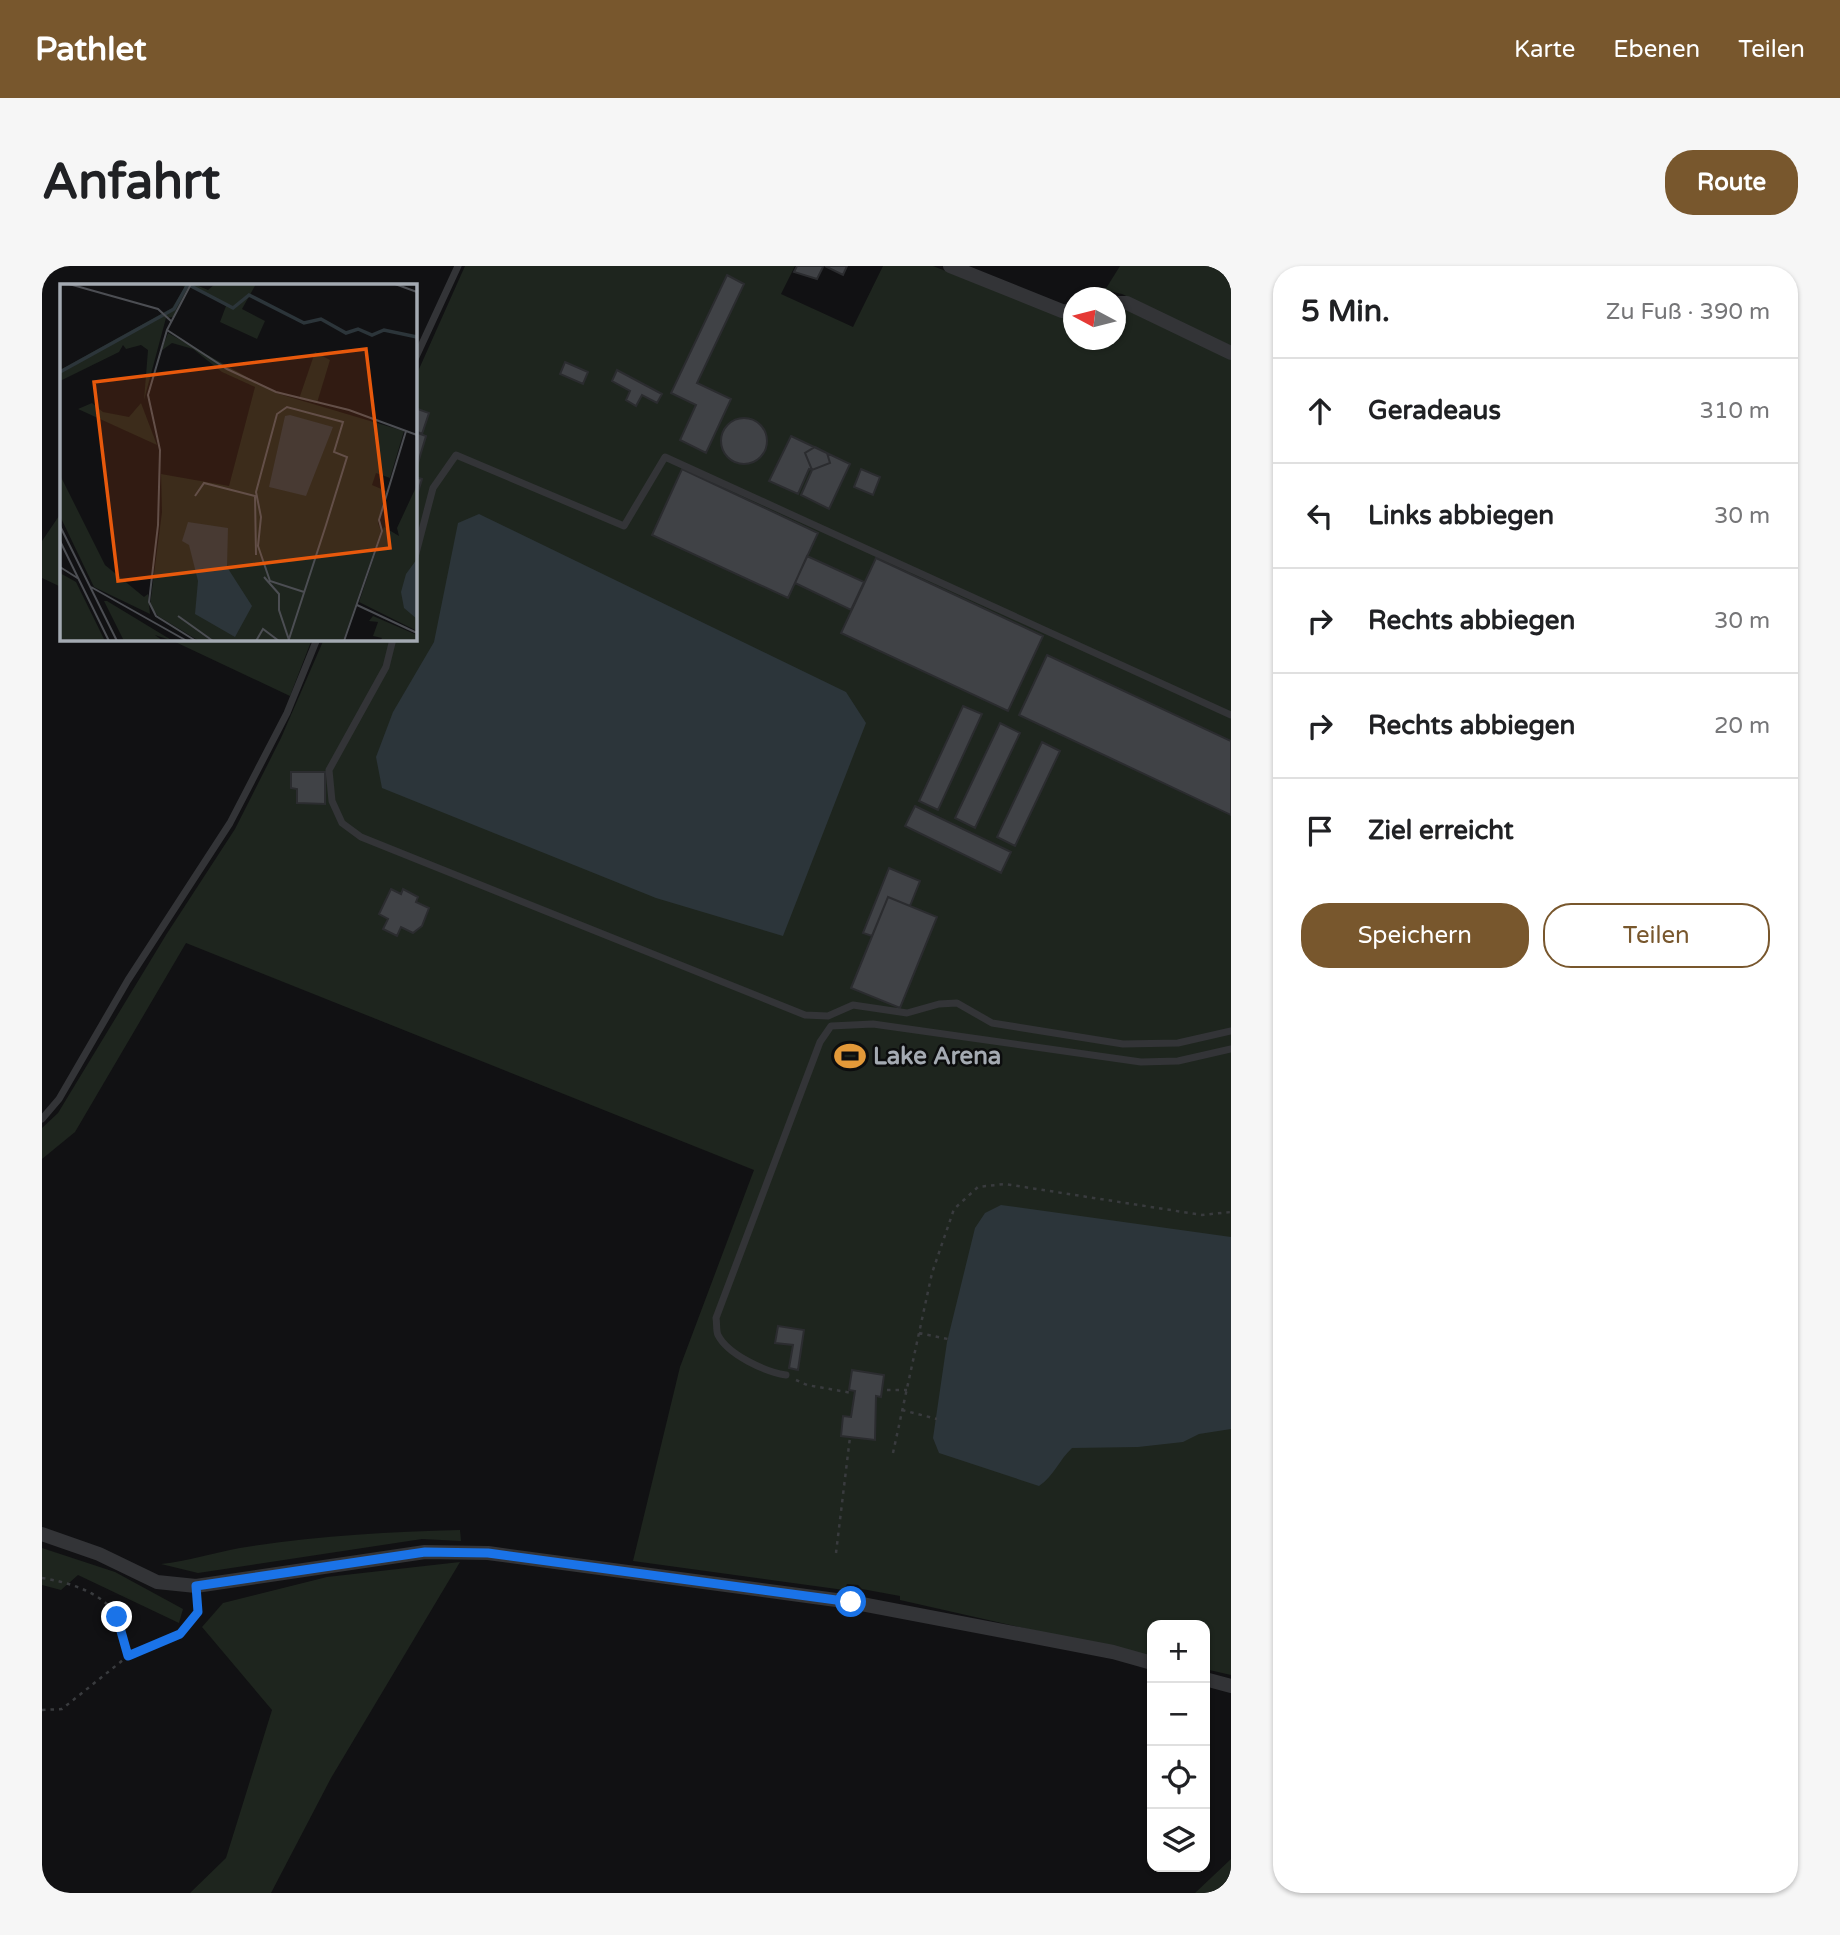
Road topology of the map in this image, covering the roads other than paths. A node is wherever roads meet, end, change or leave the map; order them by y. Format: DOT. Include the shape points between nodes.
graph roads {
  1 [pos="458,266"];
  2 [pos="950,266"];
  3 [pos="1126,303"];
  4 [pos="1063,311"];
  5 [pos="1231,353"];
  6 [pos="416,357"];
  7 [pos="416,553"];
  8 [pos="317,640"];
  9 [pos="393,640"];
  10 [pos="1231,715"];
  11 [pos="1231,1031"];
  12 [pos="1231,1049"];
  13 [pos="42,1119"];
  14 [pos="786,1375"];
  15 [pos="42,1534"];
  16 [pos="1147,1662"];
  17 [pos="1210,1680"];
  18 [pos="1231,1686"];
  1 -- 6 [label="lane"];
  2 -- 4 [label="street"];
  3 -- 5 [label="street"];
  7 -- 10 [label="lane" via="433,488 456,455 624,526 665,457"];
  8 -- 13 [label="lane" via="230,824 128,980 59,1099"];
  9 -- 11 [label="lane" via="386,667 329,769 332,801 342,823 361,837 805,1015 828,1016 853,1005 907,1013 957,1003 992,1023 1124,1044 1178,1043"];
  12 -- 14 [label="lane" via="1178,1061 1141,1062 873,1024 831,1026 820,1042 716,1318 717,1334 726,1345 766,1372"];
  15 -- 16 [label="street" via="157,1582 196,1586 425,1552 488,1553 851,1602"];
  17 -- 18 [label="street"];
}
